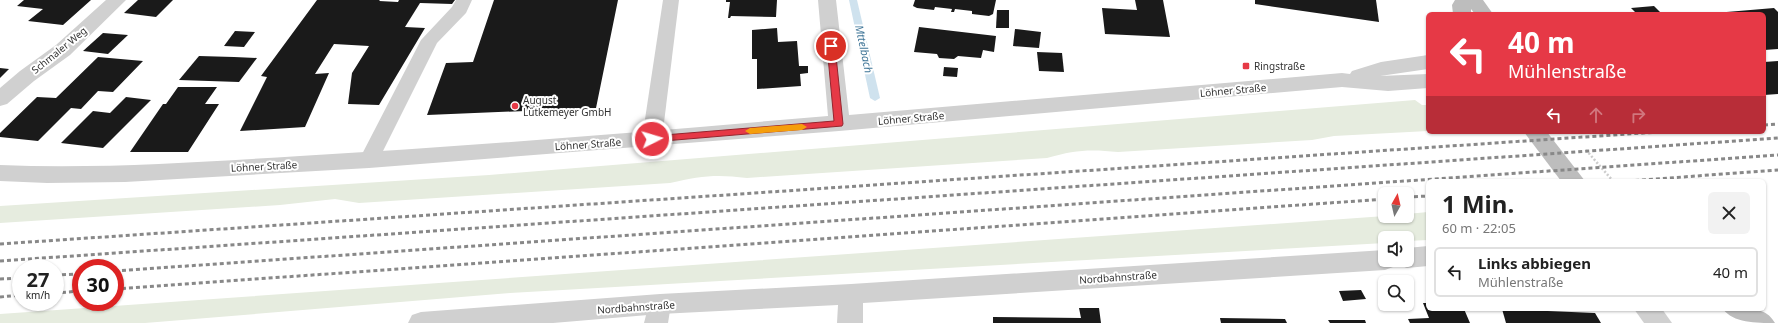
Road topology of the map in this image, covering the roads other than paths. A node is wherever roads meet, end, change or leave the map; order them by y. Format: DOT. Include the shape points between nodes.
graph roads {
  1 [pos="117,0"];
  2 [pos="464,0"];
  3 [pos="671,0"];
  4 [pos="827,0"];
  5 [pos="1464,0"];
  6 [pos="1473,0"];
  7 [pos="1462,12"];
  8 [pos="1483,12"];
  9 [pos="1426,62"];
  10 [pos="1342,80"];
  11 [pos="1426,81"];
  12 [pos="0,99"];
  13 [pos="839,124"];
  14 [pos="1536,134"];
  15 [pos="652,139"];
  16 [pos="368,160"];
  17 [pos="0,172"];
  18 [pos="1572,179"];
  19 [pos="1426,256"];
  20 [pos="1414,257"];
  21 [pos="1378,260"];
  22 [pos="851,294"];
  23 [pos="1648,311"];
  24 [pos="1740,311"];
  25 [pos="658,314"];
  26 [pos="481,321"];
  27 [pos="421,323"];
  28 [pos="850,323"];
  29 [pos="1659,323"];
  30 [pos="1762,323"];
  1 -- 12 [label="street, Schmaler Weg" via="62,50"];
  2 -- 16 [label="lane" via="460,9 430,40"];
  3 -- 15 [label="lane"];
  4 -- 13 [label="street"];
  5 -- 7 [label="street"];
  6 -- 8 [label="street"];
  9 -- 10 [label="street, Löhner Straße" via="1381,69"];
  10 -- 11 [label="street, Löhner Straße" via="1388,84"];
  10 -- 13 [label="street, Löhner Straße"];
  13 -- 15 [label="street, Löhner Straße"];
  14 -- 18 [label="street"];
  15 -- 16 [label="street, Löhner Straße"];
  16 -- 17 [label="street, Löhner Straße" via="125,174 47,175"];
  19 -- 20 [label="street"];
  21 -- 22 [label="street, Nordbahnstraße"];
  22 -- 25 [label="street, Nordbahnstraße"];
  22 -- 28 [label="street"];
  23 -- 29 [label="street"];
  24 -- 30 [label="street"];
  25 -- 26 [label="street, Nordbahnstraße"];
  26 -- 27 [label="street, Nordbahnstraße"];
}
